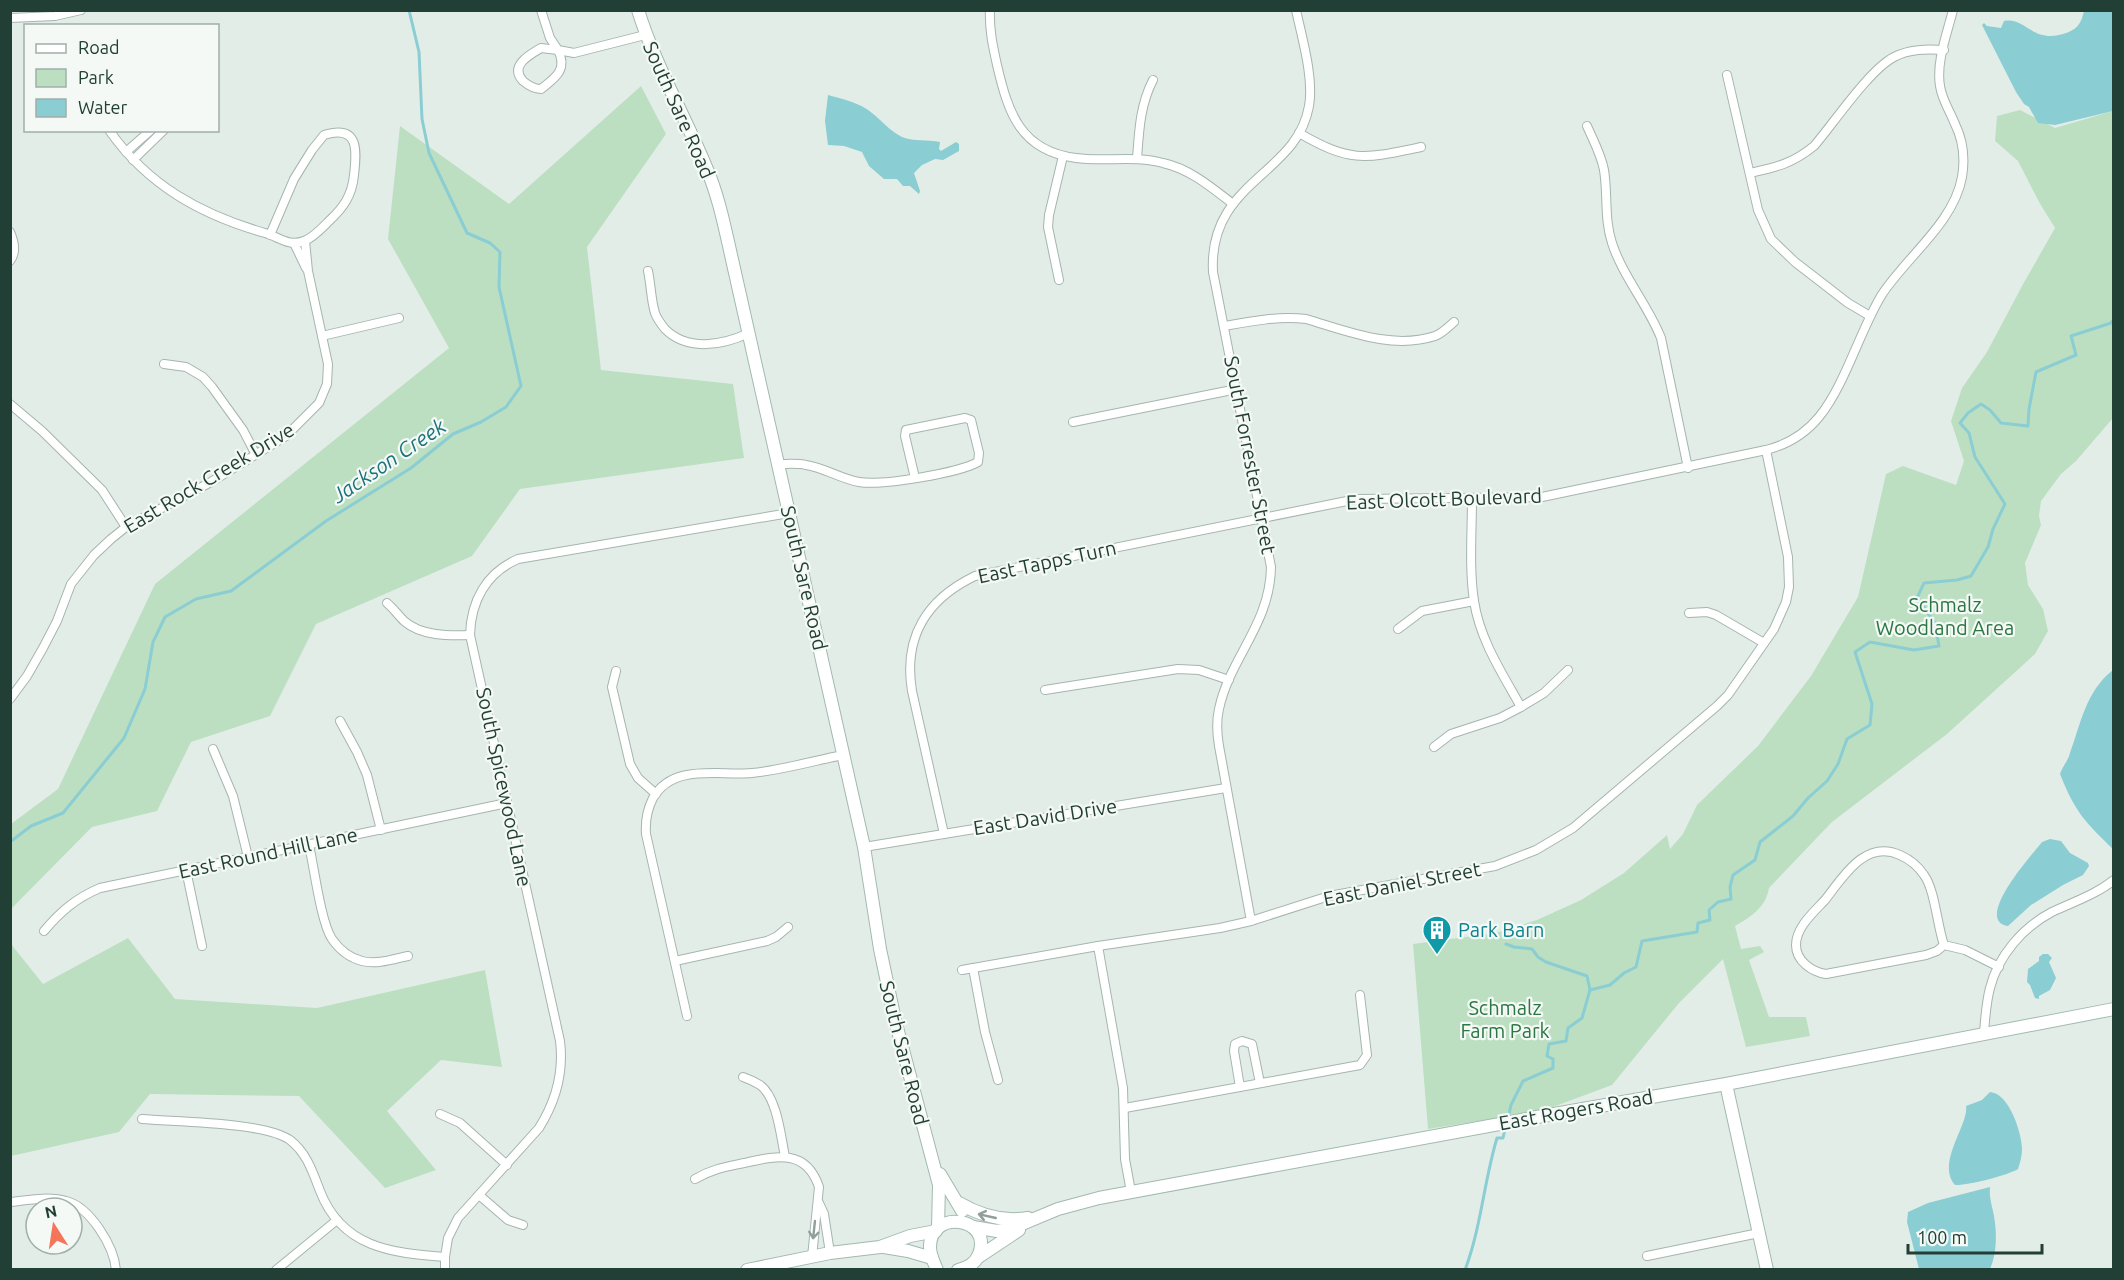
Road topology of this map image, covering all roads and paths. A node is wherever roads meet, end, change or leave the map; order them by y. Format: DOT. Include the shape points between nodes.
graph roads {
  1 [pos="81,10"];
  2 [pos="541,10"];
  3 [pos="638,10"];
  4 [pos="990,10"];
  5 [pos="1296,10"];
  6 [pos="1953,10"];
  7 [pos="55,13"];
  8 [pos="10,18"];
  9 [pos="645,35"];
  10 [pos="558,50"];
  11 [pos="1944,50"];
  12 [pos="1727,75"];
  13 [pos="1153,80"];
  14 [pos="1587,126"];
  15 [pos="111,132"];
  16 [pos="149,132"];
  17 [pos="162,132"];
  18 [pos="1299,133"];
  19 [pos="1421,147"];
  20 [pos="126,152"];
  21 [pos="1063,156"];
  22 [pos="1137,159"];
  23 [pos="133,160"];
  24 [pos="1750,173"];
  25 [pos="1233,204"];
  26 [pos="10,232"];
  27 [pos="270,235"];
  28 [pos="305,241"];
  29 [pos="294,243"];
  30 [pos="10,261"];
  31 [pos="308,271"];
  32 [pos="648,271"];
  33 [pos="1059,280"];
  34 [pos="1870,316"];
  35 [pos="399,318"];
  36 [pos="1454,322"];
  37 [pos="1225,326"];
  38 [pos="749,333"];
  39 [pos="322,336"];
  40 [pos="164,364"];
  41 [pos="1237,389"];
  42 [pos="10,404"];
  43 [pos="1073,422"];
  44 [pos="1766,450"];
  45 [pos="255,453"];
  46 [pos="778,464"];
  47 [pos="1688,468"];
  48 [pos="915,478"];
  49 [pos="1472,498"];
  50 [pos="789,513"];
  51 [pos="1262,518"];
  52 [pos="126,527"];
  53 [pos="1474,601"];
  54 [pos="387,603"];
  55 [pos="1689,614"];
  56 [pos="1398,629"];
  57 [pos="470,635"];
  58 [pos="1764,643"];
  59 [pos="1568,670"];
  60 [pos="616,671"];
  61 [pos="1230,680"];
  62 [pos="1045,690"];
  63 [pos="10,699"];
  64 [pos="1521,707"];
  65 [pos="340,720"];
  66 [pos="1434,747"];
  67 [pos="213,749"];
  68 [pos="843,755"];
  69 [pos="1226,788"];
  70 [pos="656,794"];
  71 [pos="507,803"];
  72 [pos="381,830"];
  73 [pos="944,834"];
  74 [pos="309,844"];
  75 [pos="864,847"];
  76 [pos="248,857"];
  77 [pos="186,870"];
  78 [pos="2114,880"];
  79 [pos="1251,921"];
  80 [pos="788,927"];
  81 [pos="44,931"];
  82 [pos="1944,945"];
  83 [pos="202,946"];
  84 [pos="1098,946"];
  85 [pos="408,956"];
  86 [pos="675,961"];
  87 [pos="1999,967"];
  88 [pos="973,968"];
  89 [pos="962,970"];
  90 [pos="1360,995"];
  91 [pos="2114,1009"];
  92 [pos="687,1016"];
  93 [pos="1984,1034"];
  94 [pos="743,1077"];
  95 [pos="998,1080"];
  96 [pos="1260,1083"];
  97 [pos="1726,1084"];
  98 [pos="1240,1087"];
  99 [pos="1125,1108"];
  100 [pos="440,1114"];
  101 [pos="142,1119"];
  102 [pos="785,1157"];
  103 [pos="932,1157"];
  104 [pos="507,1165"];
  105 [pos="695,1179"];
  106 [pos="939,1191"];
  107 [pos="1131,1192"];
  108 [pos="479,1195"];
  109 [pos="10,1203"];
  110 [pos="819,1203"];
  111 [pos="959,1203"];
  112 [pos="1058,1209"];
  113 [pos="1041,1217"];
  114 [pos="337,1220"];
  115 [pos="523,1224"];
  116 [pos="971,1226"];
  117 [pos="937,1230"];
  118 [pos="1759,1233"];
  119 [pos="910,1236"];
  120 [pos="880,1247"];
  121 [pos="830,1254"];
  122 [pos="1647,1256"];
  123 [pos="445,1257"];
  124 [pos="812,1257"];
  125 [pos="934,1263"];
  126 [pos="974,1263"];
  127 [pos="116,1269"];
  128 [pos="276,1269"];
  129 [pos="445,1269"];
  130 [pos="747,1269"];
  131 [pos="956,1269"];
  132 [pos="1767,1269"];
  1 -- 7 [label="street"];
  2 -- 10 [label="street"];
  3 -- 9 [label="main road, South Sare Road"];
  4 -- 21 [label="street" via="992,41 1013,117 1030,138"];
  5 -- 18 [label="street, South Forrester Street" via="1310,94"];
  6 -- 11 [label="street, East Olcott Boulevard"];
  7 -- 8 [label="street"];
  9 -- 10 [label="street" via="574,52"];
  9 -- 38 [label="main road, South Sare Road" via="718,201"];
  10 -- 10 [label="street" via="563,65 554,79 541,89 533,89 522,80 518,67 524,60 541,48"];
  11 -- 24 [label="street" via="1913,50 1894,57 1876,71 1808,151 1788,164"];
  11 -- 34 [label="street, East Olcott Boulevard" via="1940,86 1962,146 1959,188 1946,214"];
  12 -- 24 [label="street"];
  13 -- 22 [label="street" via="1142,109"];
  14 -- 47 [label="street" via="1604,170 1612,245 1661,338"];
  15 -- 20 [label="street"];
  16 -- 20 [label="street"];
  17 -- 23 [label="street"];
  18 -- 19 [label="street" via="1350,156"];
  18 -- 25 [label="street, South Forrester Street"];
  20 -- 23 [label="street"];
  21 -- 22 [label="street"];
  21 -- 33 [label="street" via="1048,227"];
  22 -- 25 [label="street" via="1184,170"];
  23 -- 27 [label="street" via="177,197 208,213"];
  24 -- 34 [label="street" via="1758,210 1771,239 1804,269"];
  25 -- 37 [label="street, South Forrester Street" via="1220,224 1213,257"];
  26 -- 30 [label="street" via="15,245"];
  27 -- 28 [label="street" via="294,179 312,150 324,135 342,132 352,137 356,146 353,188 342,209"];
  27 -- 29 [label="street"];
  28 -- 29 [label="street"];
  28 -- 31 [label="street, East Rock Creek Drive"];
  29 -- 31 [label="street, East Rock Creek Drive"];
  31 -- 39 [label="street, East Rock Creek Drive"];
  32 -- 38 [label="street" via="655,313 680,340 706,344"];
  34 -- 44 [label="street, East Olcott Boulevard" via="1818,418 1786,444"];
  35 -- 39 [label="street"];
  36 -- 37 [label="street" via="1435,336 1390,341 1306,319 1267,318"];
  37 -- 41 [label="street, South Forrester Street"];
  38 -- 46 [label="main road, South Sare Road"];
  39 -- 45 [label="street, East Rock Creek Drive" via="328,364 327,384 320,403 286,436"];
  40 -- 45 [label="street" via="186,367 203,377 243,430"];
  41 -- 43 [label="street"];
  41 -- 51 [label="street, South Forrester Street"];
  42 -- 52 [label="street" via="102,490"];
  44 -- 47 [label="street, East Olcott Boulevard"];
  44 -- 58 [label="street, East Daniel Street" via="1790,572 1786,602"];
  45 -- 52 [label="street, East Rock Creek Drive" via="211,482"];
  46 -- 48 [label="street" via="805,464 869,484"];
  46 -- 50 [label="main road, South Sare Road"];
  47 -- 49 [label="street, East Olcott Boulevard" via="1542,497"];
  48 -- 48 [label="street" via="978,462 971,420 906,430"];
  49 -- 51 [label="street, East Olcott Boulevard" via="1358,500"];
  49 -- 53 [label="street"];
  50 -- 57 [label="street, South Spicewood Lane" via="518,559 502,568 483,588 471,614"];
  50 -- 68 [label="main road, South Sare Road"];
  51 -- 61 [label="street, South Forrester Street" via="1271,567 1269,595"];
  51 -- 73 [label="street, East Tapps Turn" via="991,571 946,593 918,627 909,671"];
  52 -- 63 [label="street, East Rock Creek Drive" via="94,555 71,584 43,648"];
  53 -- 56 [label="street" via="1430,608"];
  53 -- 64 [label="street" via="1490,653"];
  54 -- 57 [label="street" via="404,620 425,631"];
  55 -- 58 [label="street" via="1716,615"];
  57 -- 71 [label="street, South Spicewood Lane"];
  58 -- 79 [label="street, East Daniel Street" via="1717,706 1554,841 1495,866 1329,896"];
  59 -- 64 [label="street" via="1544,693"];
  60 -- 70 [label="street" via="612,687 630,764 638,778"];
  61 -- 62 [label="street" via="1199,670 1178,669"];
  61 -- 69 [label="street, South Forrester Street" via="1217,721"];
  64 -- 66 [label="street" via="1451,734"];
  65 -- 72 [label="street" via="367,775"];
  67 -- 76 [label="street" via="233,796"];
  68 -- 70 [label="street" via="751,773 689,774 671,780"];
  68 -- 75 [label="main road, South Sare Road"];
  69 -- 73 [label="street, East David Drive"];
  69 -- 79 [label="street, South Forrester Street"];
  70 -- 86 [label="street" via="648,811 646,834"];
  71 -- 72 [label="street, East Round Hill Lane"];
  71 -- 104 [label="street, South Spicewood Lane" via="561,1058 558,1087 550,1108 539,1128"];
  72 -- 74 [label="street, East Round Hill Lane"];
  73 -- 75 [label="street, East David Drive"];
  74 -- 76 [label="street, East Round Hill Lane"];
  74 -- 85 [label="street" via="328,932 338,946 362,961"];
  75 -- 103 [label="main road, South Sare Road" via="886,978"];
  76 -- 77 [label="street, East Round Hill Lane"];
  77 -- 81 [label="street, East Round Hill Lane" via="89,893 58,914"];
  77 -- 83 [label="street"];
  78 -- 87 [label="street" via="2034,924 2011,946"];
  79 -- 84 [label="street, East Daniel Street"];
  80 -- 86 [label="street" via="766,941"];
  82 -- 82 [label="street" via="1925,875 1908,859 1884,852 1868,854 1856,862 1803,925 1796,944 1807,967 1826,974 1926,956"];
  82 -- 87 [label="street" via="1965,950"];
  84 -- 88 [label="street, East Daniel Street"];
  84 -- 99 [label="street"];
  86 -- 92 [label="street"];
  87 -- 93 [label="street" via="1989,990"];
  88 -- 89 [label="street, East Daniel Street"];
  88 -- 95 [label="street"];
  90 -- 96 [label="street" via="1367,1055 1360,1065"];
  91 -- 93 [label="main road, East Rogers Road"];
  93 -- 97 [label="main road, East Rogers Road"];
  94 -- 102 [label="street" via="760,1085 769,1095"];
  96 -- 98 [label="street"];
  96 -- 98 [label="street" via="1252,1044 1242,1041 1235,1044 1234,1051"];
  97 -- 107 [label="main road, East Rogers Road"];
  97 -- 118 [label="main road"];
  98 -- 99 [label="street"];
  99 -- 107 [label="street" via="1125,1159"];
  100 -- 104 [label="street" via="460,1123"];
  101 -- 114 [label="street" via="258,1128 281,1135 302,1153"];
  102 -- 105 [label="street" via="710,1170"];
  102 -- 110 [label="street" via="800,1161 811,1171 819,1187"];
  103 -- 106 [label="main road, South Sare Road"];
  103 -- 111 [label="main road, South Sare Road"];
  104 -- 108 [label="street, South Spicewood Lane"];
  106 -- 117 [label="main road, South Sare Road"];
  106 -- 119 [label="main road" via="930,1221"];
  107 -- 112 [label="main road, East Rogers Road"];
  108 -- 115 [label="street" via="508,1220"];
  108 -- 123 [label="street, South Spicewood Lane" via="453,1226"];
  109 -- 127 [label="street" via="56,1199 78,1206 102,1233"];
  110 -- 121 [label="street"];
  110 -- 124 [label="street, one-way"];
  112 -- 111 [label="main road, one-way" via="1011,1219 981,1215"];
  111 -- 116 [label="main road, South Sare Road"];
  112 -- 113 [label="main road, East Rogers Road"];
  113 -- 116 [label="main road, East Rogers Road" via="1004,1230"];
  113 -- 126 [label="main road, East Rogers Road"];
  114 -- 123 [label="street" via="376,1247"];
  114 -- 128 [label="street"];
  116 -- 117 [label="main road" via="951,1221"];
  116 -- 126 [label="main road" via="981,1245"];
  117 -- 119 [label="main road"];
  117 -- 125 [label="main road" via="930,1245"];
  118 -- 122 [label="street"];
  118 -- 132 [label="main road"];
  119 -- 120 [label="main road"];
  120 -- 121 [label="main road"];
  120 -- 125 [label="main road" via="908,1251"];
  121 -- 124 [label="main road"];
  123 -- 129 [label="street, South Spicewood Lane"];
  124 -- 130 [label="main road"];
  125 -- 131 [label="main road"];
  126 -- 131 [label="main road"];
}
